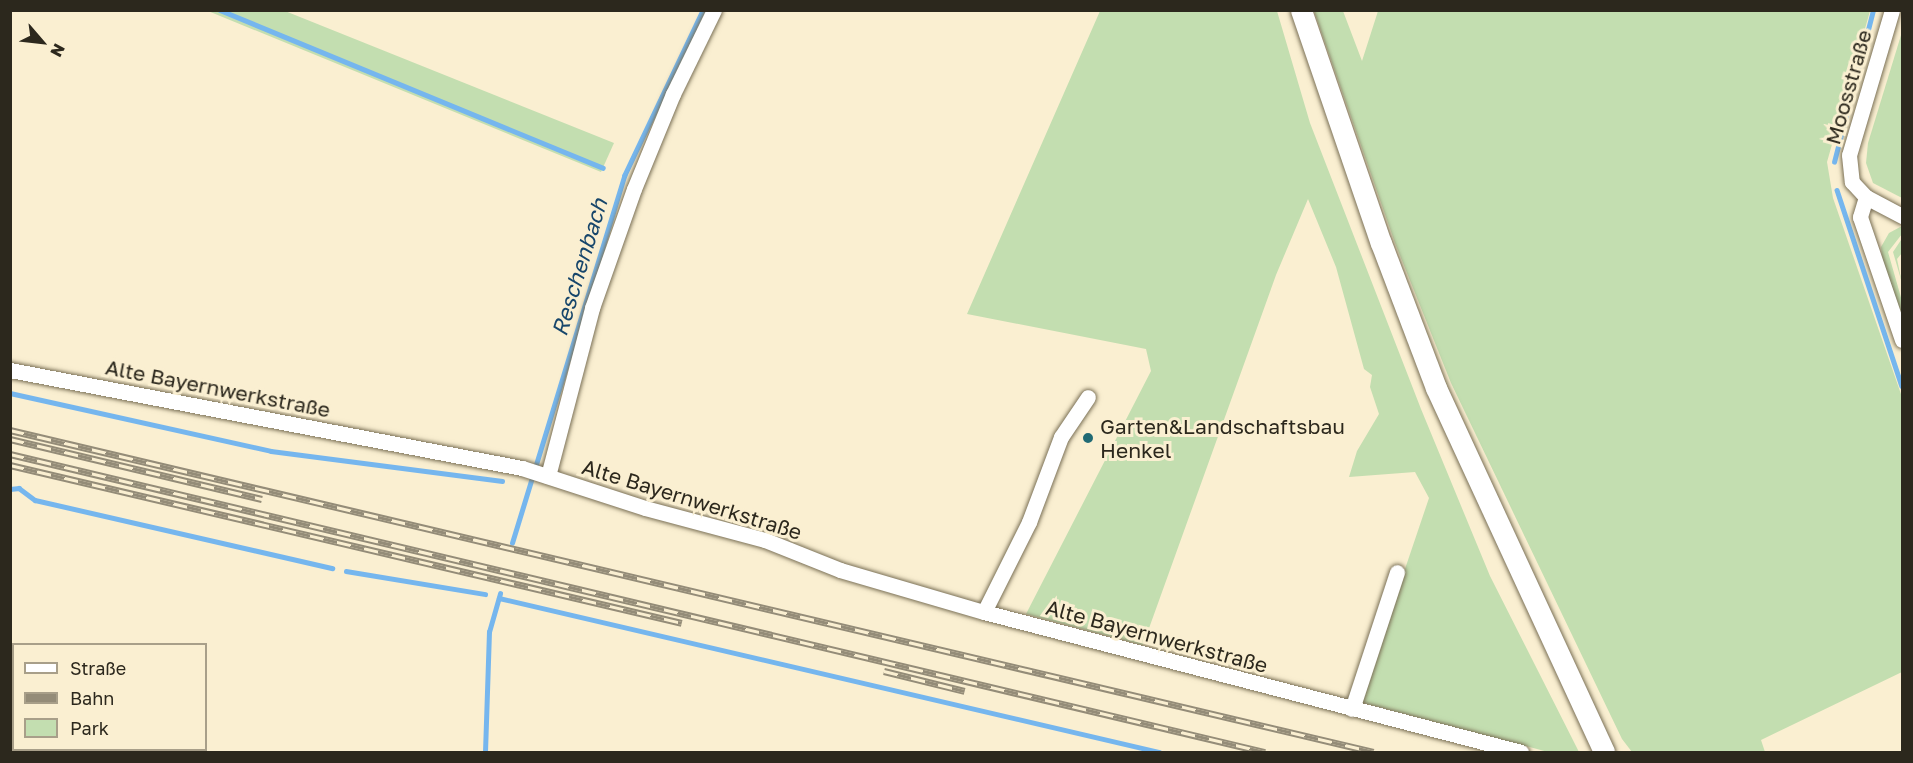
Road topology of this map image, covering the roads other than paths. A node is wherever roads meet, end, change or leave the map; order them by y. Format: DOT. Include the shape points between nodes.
graph roads {
  1 [pos="714,10"];
  2 [pos="1301,10"];
  3 [pos="1892,10"];
  4 [pos="1866,197"];
  5 [pos="1902,216"];
  6 [pos="1902,340"];
  7 [pos="10,370"];
  8 [pos="1088,397"];
  9 [pos="544,474"];
  10 [pos="1397,572"];
  11 [pos="984,612"];
  12 [pos="1352,709"];
  13 [pos="1604,751"];
  14 [pos="1521,753"];
  1 -- 9 [label="street" via="673,94 630,200 592,308"];
  2 -- 13 [label="highway" via="1432,378"];
  3 -- 4 [label="street, Moosstraße" via="1849,155 1852,182"];
  4 -- 5 [label="street"];
  4 -- 6 [label="street" via="1860,217"];
  7 -- 9 [label="street, Alte Bayernwerkstraße"];
  8 -- 11 [label="street" via="1061,437 1029,522"];
  9 -- 11 [label="street, Alte Bayernwerkstraße" via="645,508 765,540 840,570"];
  10 -- 12 [label="street"];
  11 -- 12 [label="street, Alte Bayernwerkstraße"];
  12 -- 14 [label="street, Alte Bayernwerkstraße"];
}
